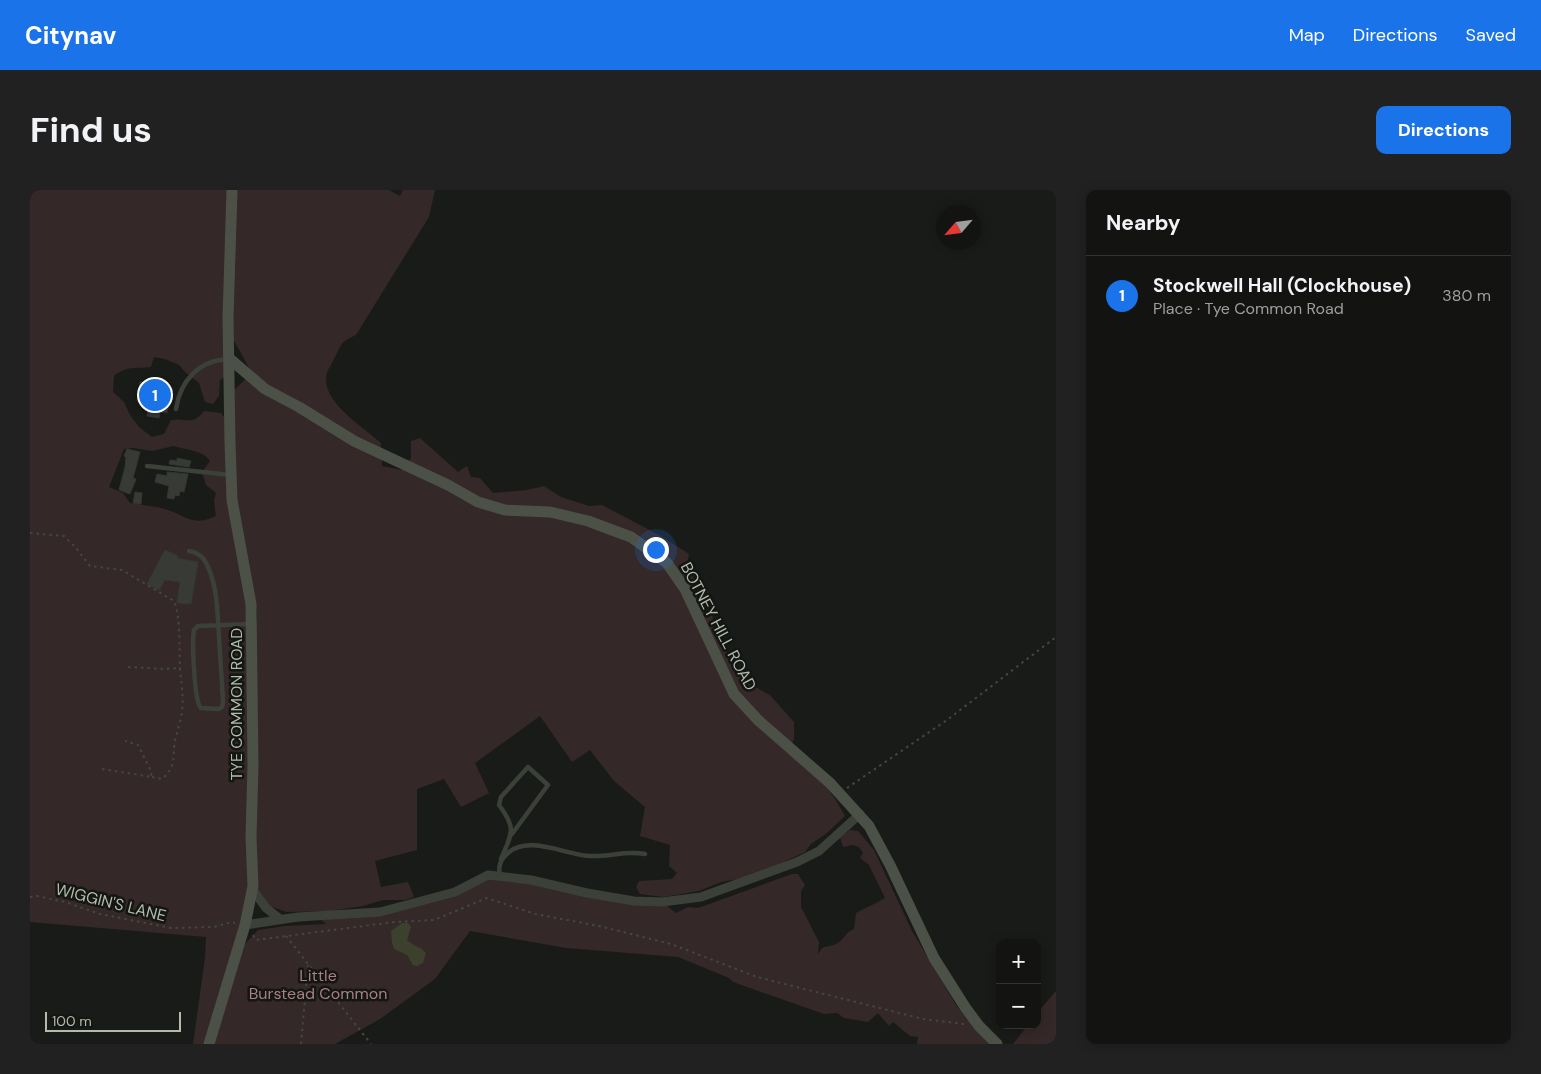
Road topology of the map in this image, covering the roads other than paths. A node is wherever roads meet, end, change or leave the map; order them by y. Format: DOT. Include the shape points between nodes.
graph roads {
  1 [pos="232,190"];
  2 [pos="230,359"];
  3 [pos="176,409"];
  4 [pos="146,466"];
  5 [pos="232,476"];
  6 [pos="189,551"];
  7 [pos="252,624"];
  8 [pos="218,625"];
  9 [pos="860,814"];
  10 [pos="512,834"];
  11 [pos="645,854"];
  12 [pos="501,859"];
  13 [pos="500,877"];
  14 [pos="252,889"];
  15 [pos="280,919"];
  16 [pos="245,925"];
  17 [pos="209,1044"];
  18 [pos="996,1044"];
  1 -- 2 [label="street, TYE COMMON ROAD"];
  2 -- 3 [label="lane" via="207,363 188,378 178,394"];
  2 -- 5 [label="street, TYE COMMON ROAD"];
  2 -- 9 [label="street, BOTNEY HILL ROAD" via="265,389 354,441 478,502 506,510 550,512 588,521 631,537 666,563 685,589 734,694"];
  4 -- 5 [label="lane"];
  5 -- 7 [label="street, TYE COMMON ROAD" via="232,500"];
  6 -- 8 [label="lane" via="202,557 209,571"];
  7 -- 8 [label="lane"];
  7 -- 14 [label="street, TYE COMMON ROAD"];
  8 -- 8 [label="lane" via="222,705 219,709 200,708 196,696 194,630 198,626"];
  9 -- 13 [label="street" via="818,851 797,862 701,897 662,902 634,901 531,880"];
  9 -- 18 [label="street, BOTNEY HILL ROAD" via="890,865 934,958 964,1007"];
  10 -- 10 [label="lane" via="509,820 499,805 501,797 528,767 548,785"];
  10 -- 12 [label="lane"];
  11 -- 12 [label="lane" via="589,856 539,846 522,846 510,850"];
  12 -- 13 [label="lane"];
  13 -- 15 [label="street" via="488,875 455,892 380,912"];
  14 -- 15 [label="street" via="266,908"];
  14 -- 16 [label="street, TYE COMMON ROAD"];
  15 -- 16 [label="street"];
  16 -- 17 [label="street, TYE COMMON ROAD"];
}
